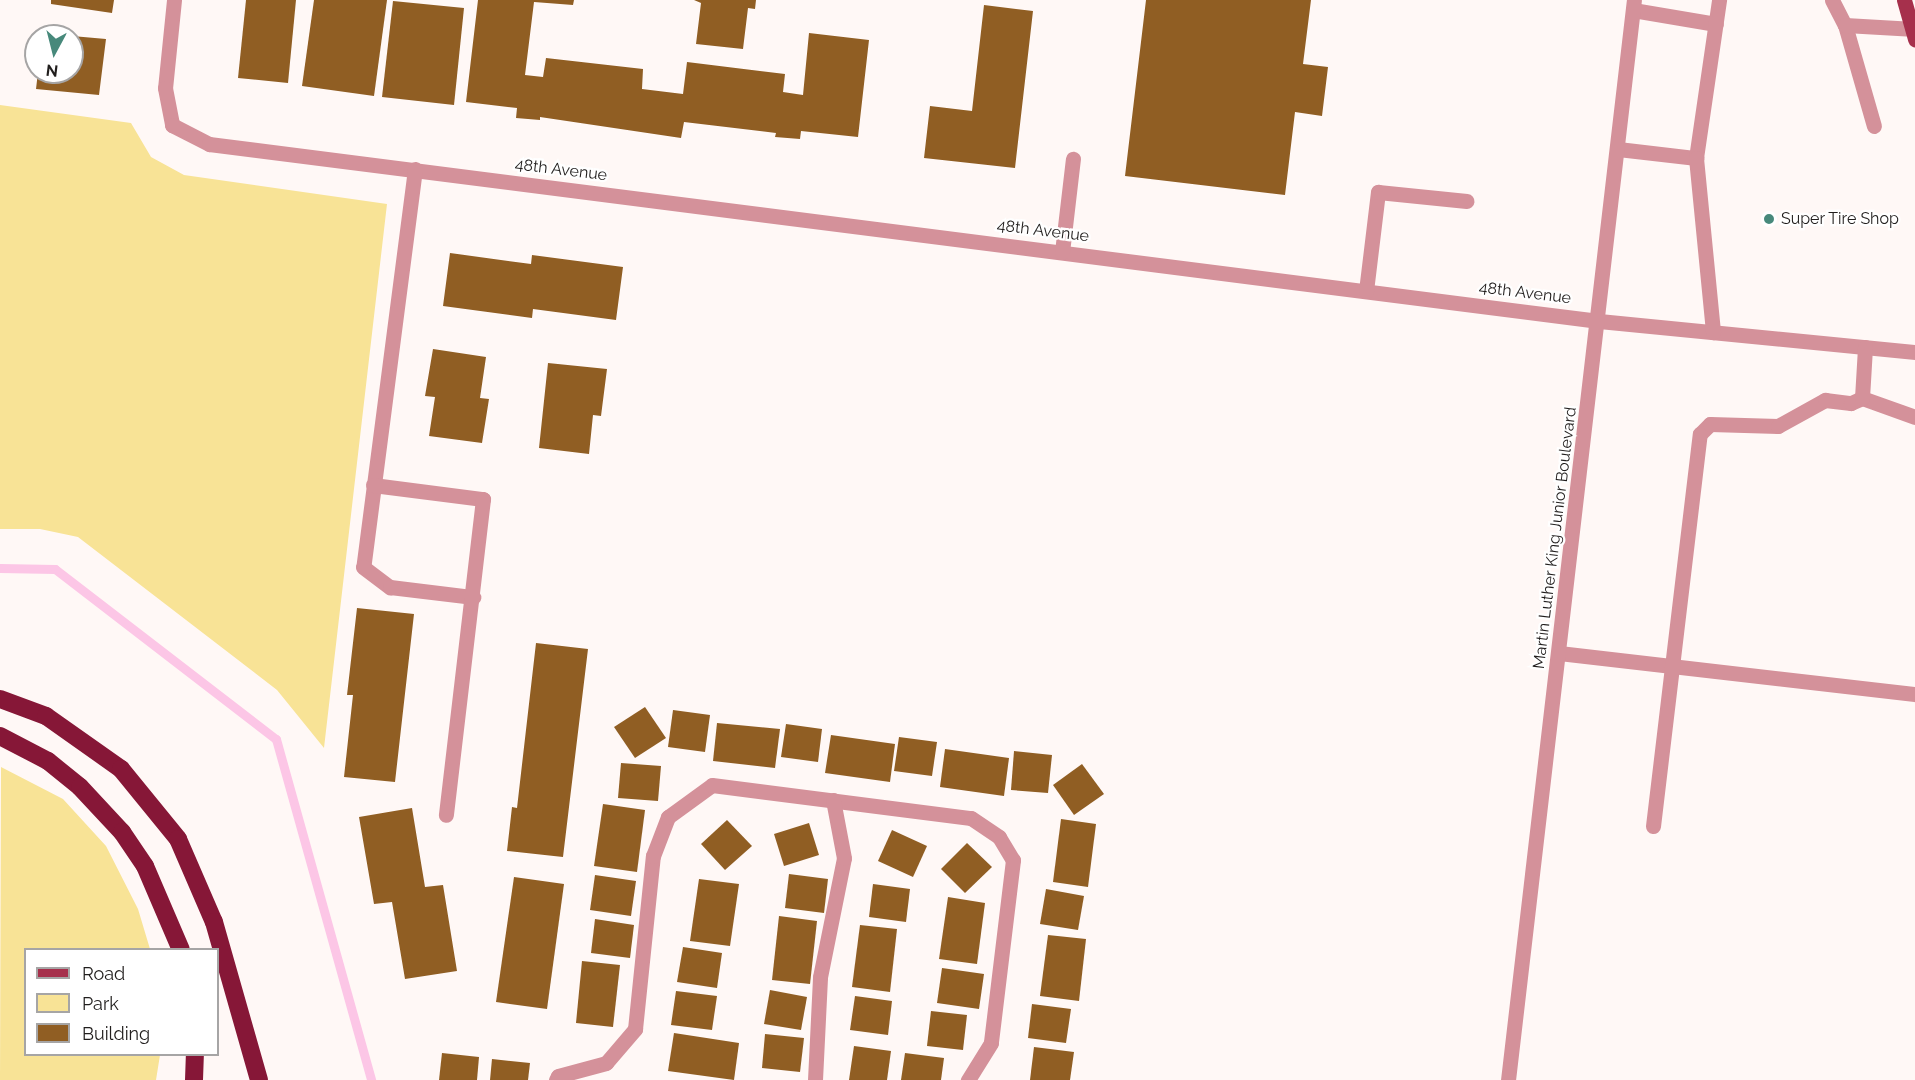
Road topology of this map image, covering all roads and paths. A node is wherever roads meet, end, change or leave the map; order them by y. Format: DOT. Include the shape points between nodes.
graph roads {
  1 [pos="174,0"];
  2 [pos="1719,0"];
  3 [pos="1832,0"];
  4 [pos="1904,0"];
  5 [pos="1634,5"];
  6 [pos="1716,24"];
  7 [pos="1845,25"];
  8 [pos="1914,32"];
  9 [pos="1874,126"];
  10 [pos="1618,149"];
  11 [pos="1696,158"];
  12 [pos="1073,159"];
  13 [pos="415,169"];
  14 [pos="1467,201"];
  15 [pos="1062,252"];
  16 [pos="1366,291"];
  17 [pos="1599,321"];
  18 [pos="1713,332"];
  19 [pos="1865,347"];
  20 [pos="1915,352"];
  21 [pos="1862,398"];
  22 [pos="1915,417"];
  23 [pos="373,485"];
  24 [pos="473,597"];
  25 [pos="1559,653"];
  26 [pos="1674,666"];
  27 [pos="1915,694"];
  28 [pos="0,699"];
  29 [pos="0,736"];
  30 [pos="833,800"];
  31 [pos="446,815"];
  32 [pos="1653,826"];
  33 [pos="180,948"];
  34 [pos="195,1056"];
  35 [pos="194,1080"];
  36 [pos="259,1080"];
  37 [pos="556,1080"];
  38 [pos="815,1080"];
  39 [pos="968,1080"];
  40 [pos="1508,1080"];
  1 -- 13 [label="street, 48th Avenue" via="165,88 172,125 209,144"];
  2 -- 6 [label="street"];
  3 -- 7 [label="street"];
  4 -- 8 [label="main road"];
  5 -- 6 [label="street"];
  5 -- 10 [label="street, Martin Luther King Junior Boulevard"];
  6 -- 11 [label="street"];
  7 -- 8 [label="street"];
  7 -- 9 [label="street"];
  10 -- 11 [label="street"];
  10 -- 17 [label="street, Martin Luther King Junior Boulevard"];
  11 -- 18 [label="street"];
  12 -- 15 [label="street"];
  13 -- 15 [label="street, 48th Avenue"];
  13 -- 23 [label="street"];
  14 -- 16 [label="street" via="1378,192"];
  15 -- 16 [label="street, 48th Avenue"];
  16 -- 17 [label="street, 48th Avenue"];
  17 -- 18 [label="street, 48th Avenue"];
  17 -- 25 [label="street, Martin Luther King Junior Boulevard"];
  18 -- 19 [label="street, 48th Avenue"];
  19 -- 20 [label="street, 48th Avenue"];
  19 -- 21 [label="street"];
  21 -- 22 [label="street"];
  21 -- 26 [label="street" via="1851,403 1825,400 1778,426 1710,424 1700,434"];
  23 -- 24 [label="street" via="363,567 390,587"];
  23 -- 24 [label="street" via="483,498"];
  24 -- 31 [label="street"];
  25 -- 26 [label="street"];
  25 -- 40 [label="street, Martin Luther King Junior Boulevard"];
  26 -- 27 [label="street"];
  26 -- 32 [label="street"];
  28 -- 36 [label="highway" via="46,716 121,769 178,839 214,922"];
  29 -- 33 [label="highway" via="48,761 80,787 122,832 145,866"];
  30 -- 37 [label="street" via="712,785 668,817 653,856 635,1029 606,1064 558,1076"];
  30 -- 38 [label="street" via="844,858 820,977"];
  30 -- 39 [label="street" via="971,818 999,837 1013,860 991,1044"];
  34 -- 35 [label="highway"];
}
